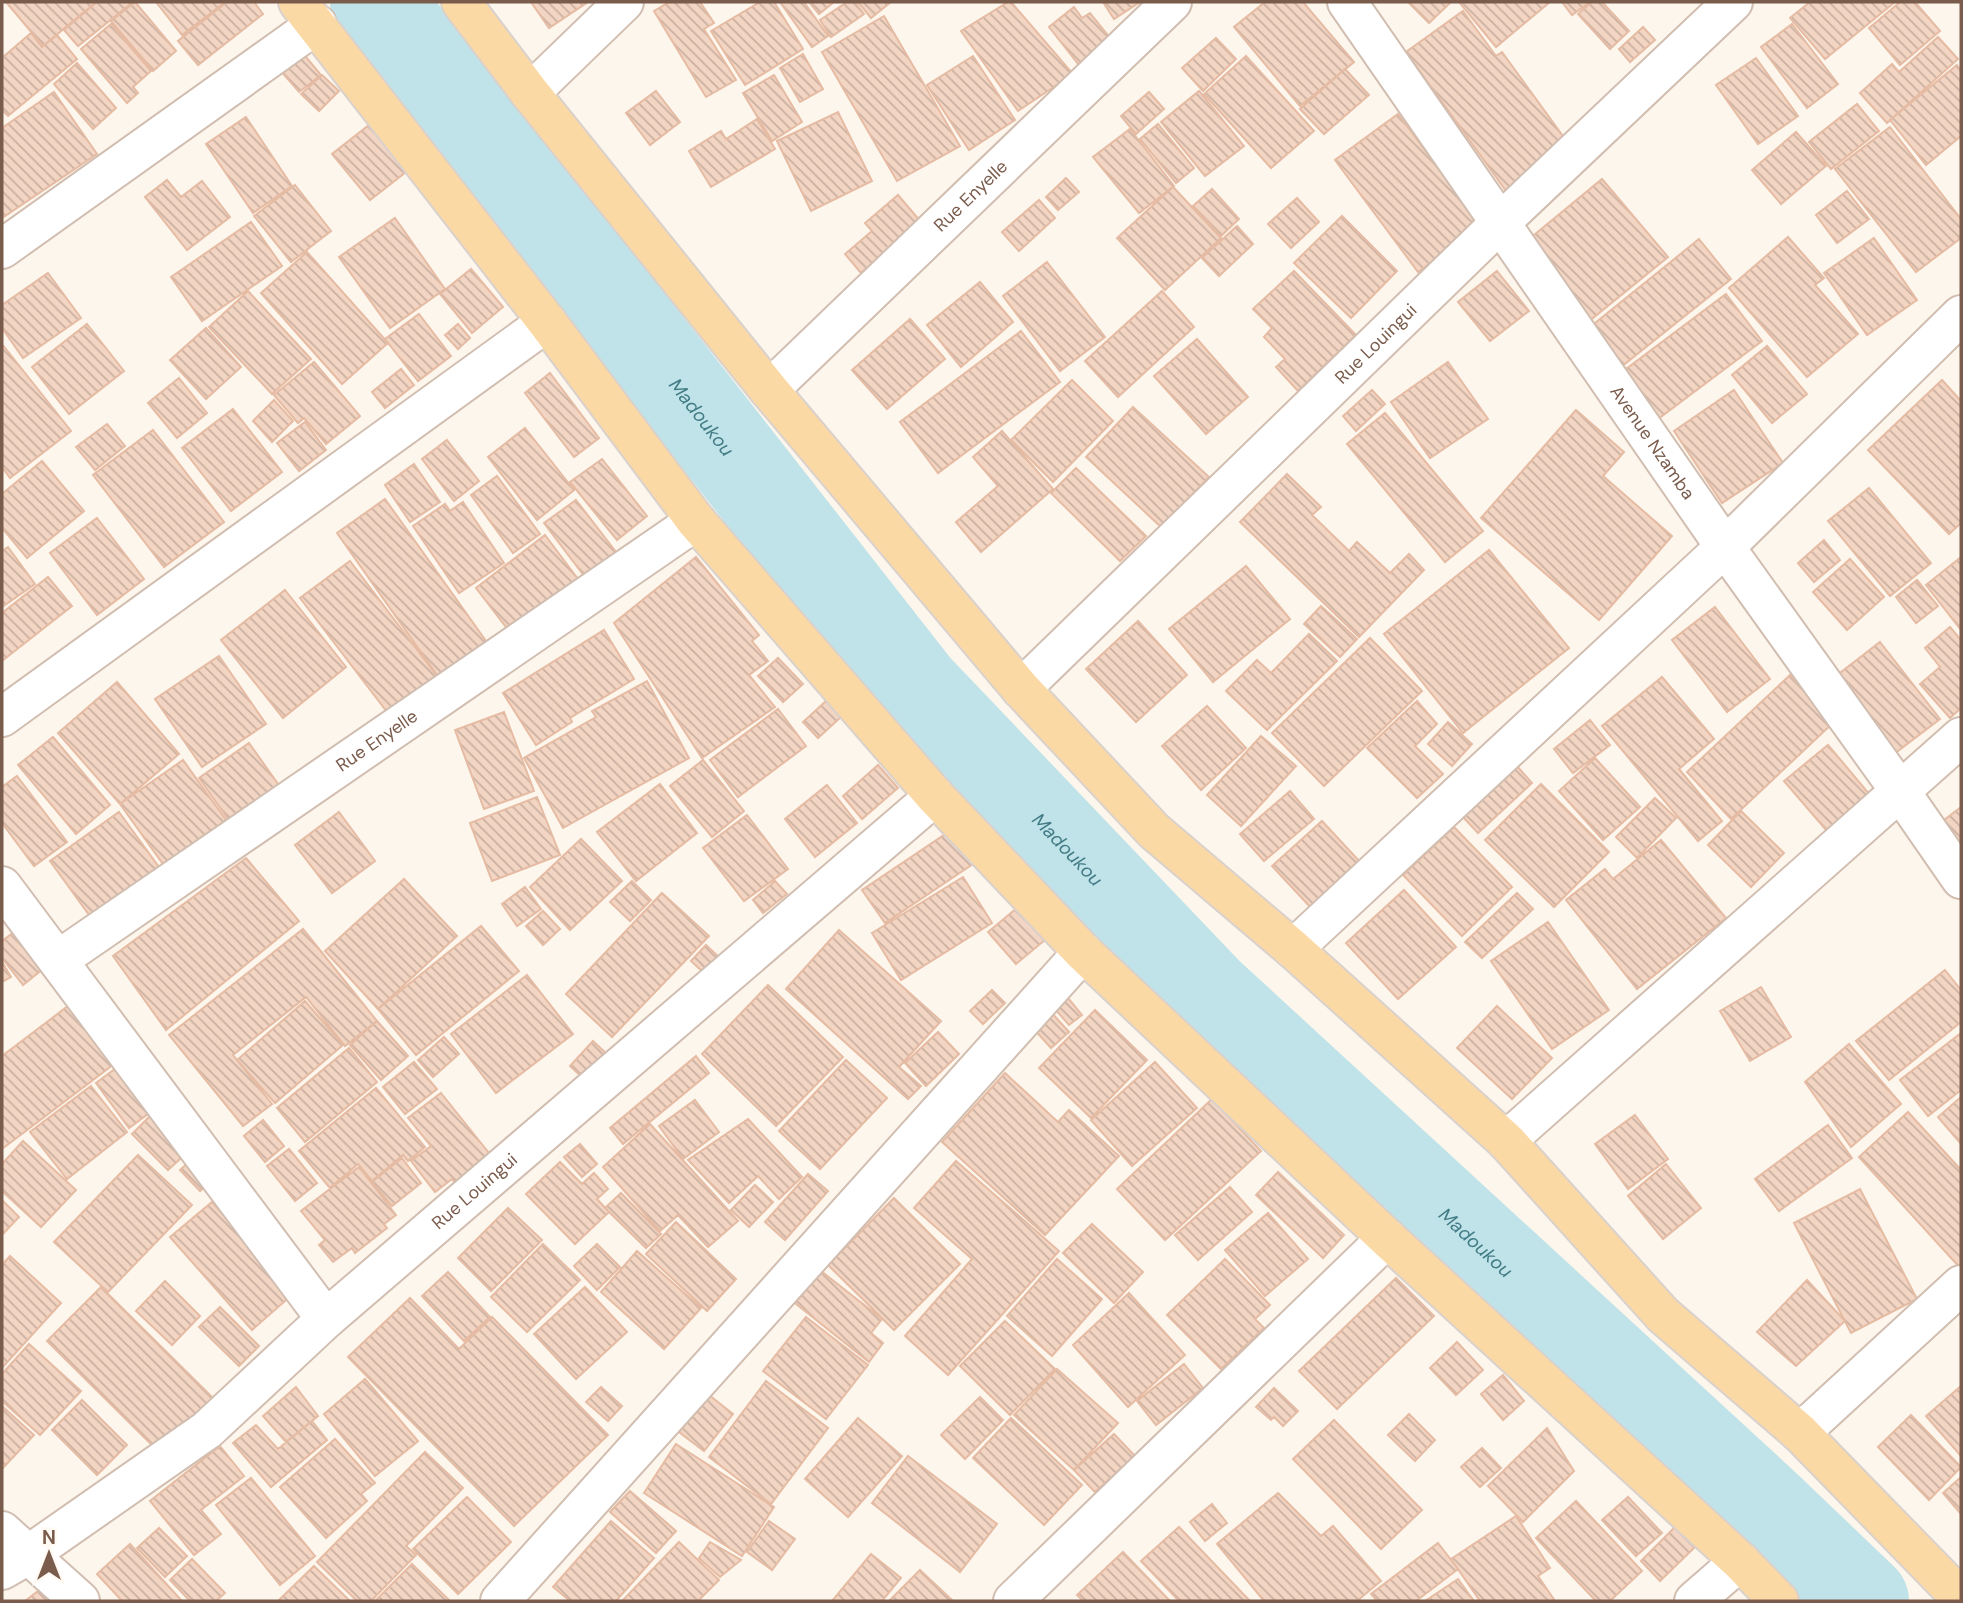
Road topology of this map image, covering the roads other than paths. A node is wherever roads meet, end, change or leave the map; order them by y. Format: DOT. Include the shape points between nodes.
graph roads {
  1 [pos="461,2"];
  2 [pos="624,2"];
  3 [pos="1172,2"];
  4 [pos="1347,2"];
  5 [pos="1732,2"];
  6 [pos="307,13"];
  7 [pos="530,93"];
  8 [pos="1501,222"];
  9 [pos="2,249"];
  10 [pos="1961,315"];
  11 [pos="547,322"];
  12 [pos="769,390"];
  13 [pos="696,521"];
  14 [pos="1725,547"];
  15 [pos="1021,689"];
  16 [pos="2,717"];
  17 [pos="1961,737"];
  18 [pos="1900,790"];
  19 [pos="935,796"];
  20 [pos="1961,879"];
  21 [pos="2,886"];
  22 [pos="1293,949"];
  23 [pos="1083,952"];
  24 [pos="58,960"];
  25 [pos="1506,1141"];
  26 [pos="1387,1238"];
  27 [pos="1961,1286"];
  28 [pos="326,1319"];
  29 [pos="1800,1433"];
  30 [pos="10,1552"];
  31 [pos="1740,1561"];
  32 [pos="1961,1598"];
  33 [pos="80,1601"];
  34 [pos="500,1601"];
  35 [pos="1013,1601"];
  36 [pos="1694,1601"];
  37 [pos="1779,1601"];
  1 -- 7 [label="main road"];
  2 -- 7 [label="street"];
  3 -- 12 [label="street, Rue Enyelle"];
  4 -- 8 [label="street, Avenue Nzamba"];
  5 -- 8 [label="street, Rue Louingui"];
  6 -- 9 [label="street"];
  6 -- 11 [label="main road"];
  7 -- 12 [label="main road"];
  8 -- 14 [label="street, Avenue Nzamba"];
  8 -- 15 [label="street, Rue Louingui"];
  10 -- 14 [label="street"];
  11 -- 13 [label="main road"];
  11 -- 16 [label="street"];
  12 -- 15 [label="main road"];
  13 -- 19 [label="main road"];
  13 -- 24 [label="street, Rue Enyelle"];
  14 -- 18 [label="street, Avenue Nzamba"];
  14 -- 22 [label="street"];
  15 -- 22 [label="main road" via="1154,831"];
  17 -- 18 [label="street"];
  18 -- 20 [label="street, Avenue Nzamba"];
  18 -- 25 [label="street"];
  19 -- 23 [label="main road"];
  19 -- 28 [label="street, Rue Louingui"];
  21 -- 24 [label="street"];
  22 -- 25 [label="main road"];
  23 -- 26 [label="main road"];
  23 -- 34 [label="street"];
  24 -- 28 [label="street"];
  25 -- 29 [label="main road" via="1663,1315"];
  26 -- 31 [label="main road"];
  26 -- 35 [label="street"];
  27 -- 29 [label="street"];
  28 -- 30 [label="street, Rue Louingui" via="207,1430"];
  29 -- 32 [label="main road"];
  30 -- 33 [label="street"];
  31 -- 36 [label="street"];
  31 -- 37 [label="main road"];
}
